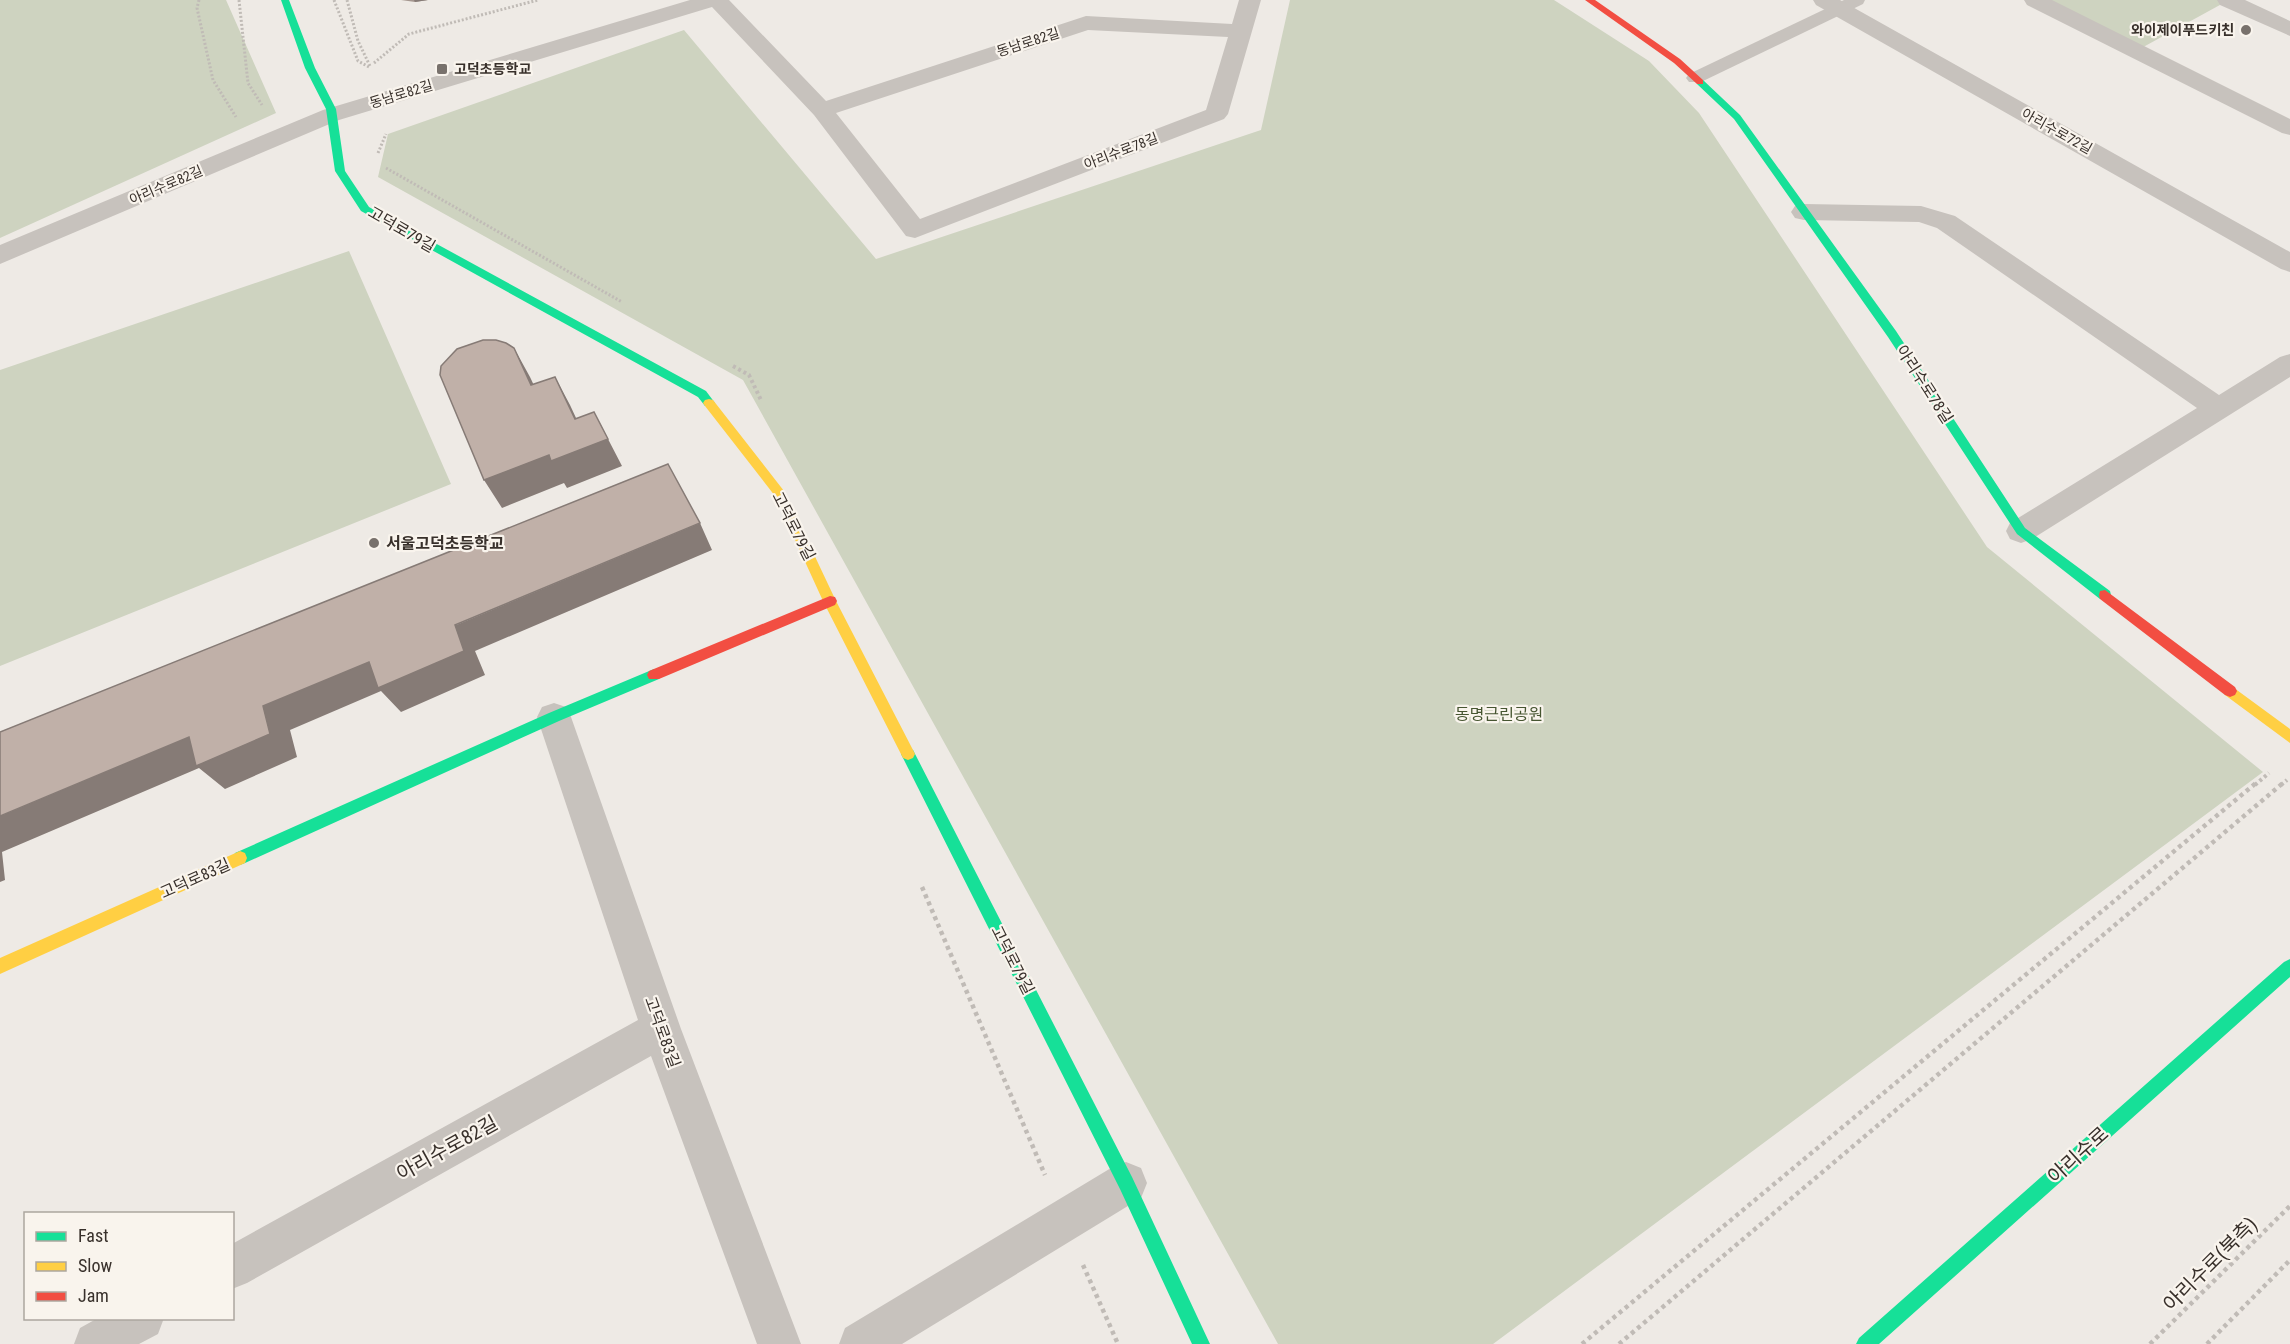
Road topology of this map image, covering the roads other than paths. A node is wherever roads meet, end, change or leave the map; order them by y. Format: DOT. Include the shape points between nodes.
graph roads {
  1 [pos="285,0"];
  2 [pos="712,0"];
  3 [pos="717,0"];
  4 [pos="1250,0"];
  5 [pos="1589,0"];
  6 [pos="2035,0"];
  7 [pos="2228,0"];
  8 [pos="1840,3"];
  9 [pos="2290,29"];
  10 [pos="1241,31"];
  11 [pos="1695,78"];
  12 [pos="822,110"];
  13 [pos="331,115"];
  14 [pos="2290,128"];
  15 [pos="1804,212"];
  16 [pos="0,255"];
  17 [pos="2290,263"];
  18 [pos="2290,364"];
  19 [pos="2218,408"];
  20 [pos="2021,531"];
  21 [pos="830,601"];
  22 [pos="554,717"];
  23 [pos="2290,737"];
  24 [pos="0,966"];
  25 [pos="2290,967"];
  26 [pos="661,1029"];
  27 [pos="1126,1183"];
  28 [pos="234,1267"];
  29 [pos="138,1320"];
  30 [pos="96,1344"];
  31 [pos="779,1344"];
  32 [pos="861,1344"];
  33 [pos="1201,1344"];
  34 [pos="1865,1344"];
  1 -- 13 [label="street, 고덕로79길"];
  2 -- 13 [label="street, 동남로82길"];
  3 -- 12 [label="street"];
  4 -- 10 [label="street, 아리수로78길"];
  5 -- 11 [label="street, 아리수로78길" via="1677,61"];
  6 -- 14 [label="street"];
  7 -- 9 [label="street"];
  8 -- 11 [label="lane"];
  8 -- 17 [label="street, 아리수로72길"];
  10 -- 12 [label="street, 동남로82길" via="1086,23"];
  10 -- 12 [label="street, 아리수로78길" via="1216,114 915,230"];
  11 -- 15 [label="street, 아리수로78길" via="1737,117"];
  13 -- 16 [label="street, 아리수로82길"];
  13 -- 21 [label="street, 고덕로79길" via="340,171 365,209 702,394 780,494"];
  15 -- 19 [label="street" via="1921,214 1946,222"];
  15 -- 20 [label="street, 아리수로78길" via="1892,334"];
  18 -- 19 [label="street"];
  19 -- 20 [label="street"];
  20 -- 23 [label="street, 아리수로78길"];
  21 -- 22 [label="street, 고덕로83길"];
  21 -- 27 [label="street, 고덕로79길"];
  22 -- 24 [label="street, 고덕로83길"];
  22 -- 26 [label="street, 고덕로83길"];
  25 -- 34 [label="street, 아리수로"];
  26 -- 28 [label="street, 아리수로82길"];
  26 -- 31 [label="street, 고덕로83길"];
  27 -- 32 [label="street"];
  27 -- 33 [label="street, 고덕로79길"];
  29 -- 30 [label="street"];
}
